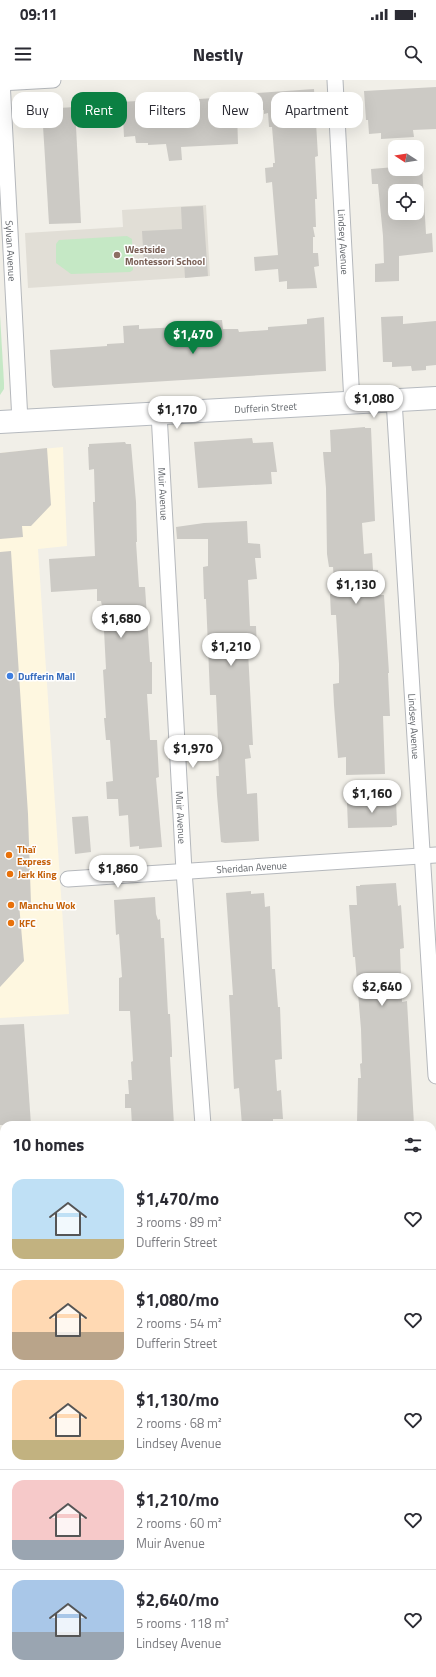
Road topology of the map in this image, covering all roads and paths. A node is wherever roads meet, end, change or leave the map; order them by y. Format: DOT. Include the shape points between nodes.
graph roads {
  1 [pos="53,80"];
  2 [pos="336,80"];
  3 [pos="1,82"];
  4 [pos="436,398"];
  5 [pos="394,400"];
  6 [pos="352,403"];
  7 [pos="159,413"];
  8 [pos="10,422"];
  9 [pos="429,856"];
  10 [pos="184,871"];
  11 [pos="68,878"];
  12 [pos="436,1076"];
  13 [pos="203,1121"];
  1 -- 3 [label="street"];
  2 -- 6 [label="street, Lindsey Avenue"];
  3 -- 8 [label="street, Sylvan Avenue"];
  4 -- 5 [label="main road, Dufferin Street"];
  5 -- 6 [label="main road, Dufferin Street"];
  5 -- 9 [label="street, Lindsey Avenue"];
  6 -- 7 [label="main road, Dufferin Street"];
  7 -- 8 [label="main road, Dufferin Street"];
  7 -- 10 [label="street, Muir Avenue"];
  9 -- 10 [label="street, Sheridan Avenue"];
  9 -- 12 [label="street, Lindsey Avenue"];
  10 -- 11 [label="street, Sheridan Avenue"];
  10 -- 13 [label="street, Muir Avenue"];
}
